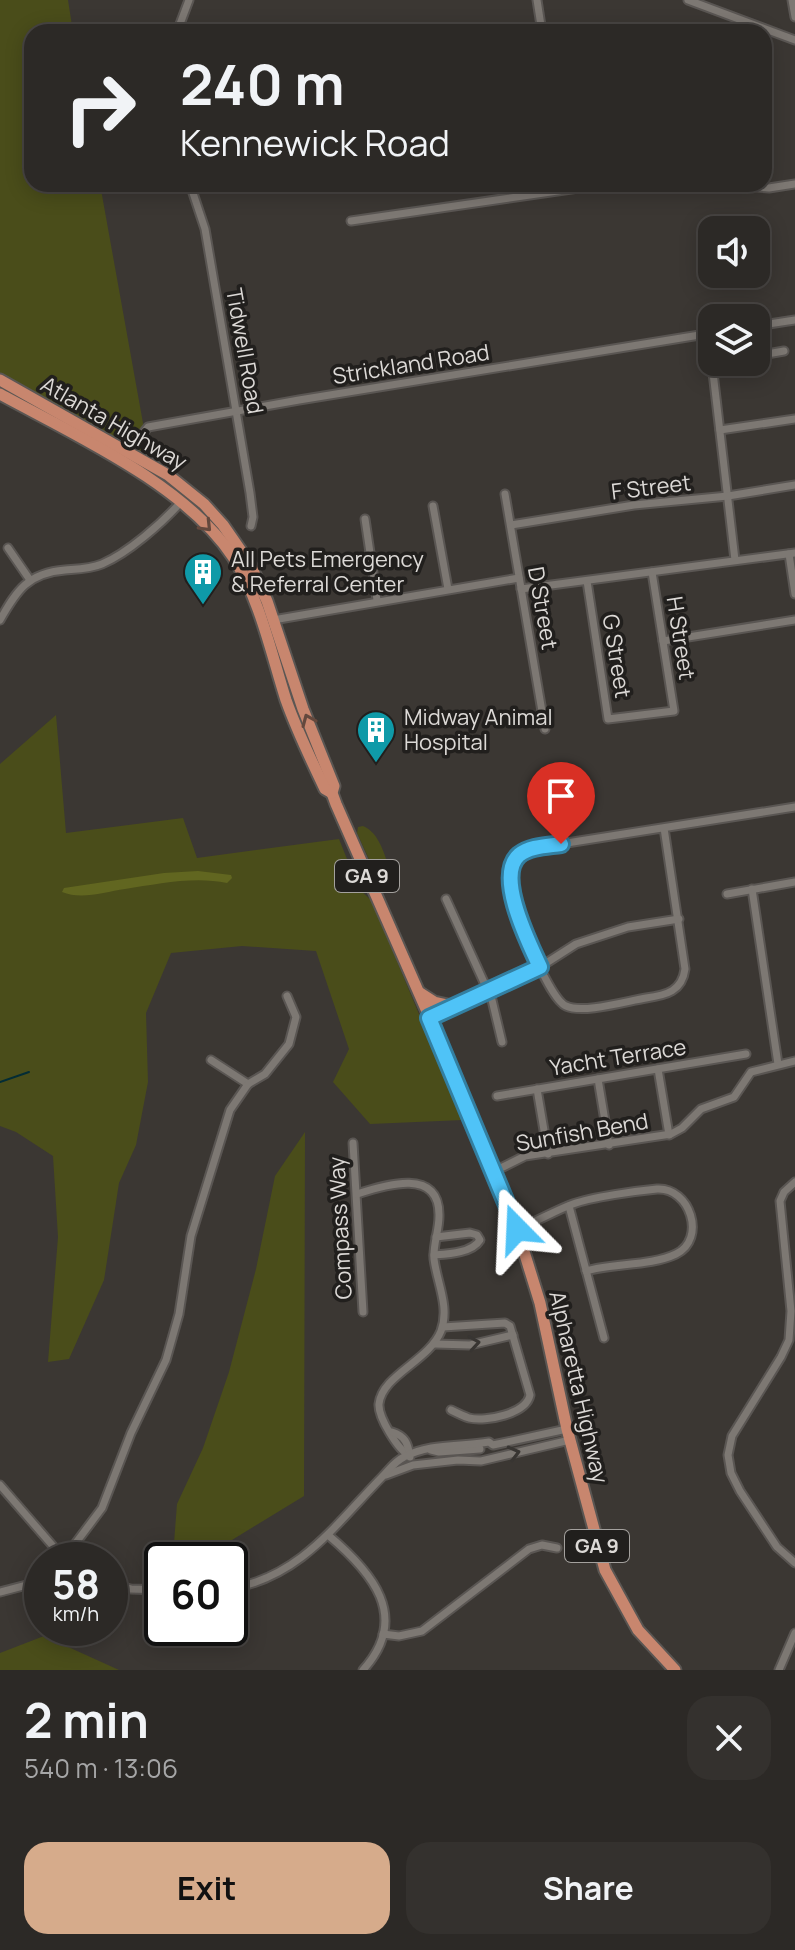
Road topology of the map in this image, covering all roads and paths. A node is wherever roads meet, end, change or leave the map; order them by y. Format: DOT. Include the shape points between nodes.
graph roads {
  1 [pos="189,0"];
  2 [pos="537,0"];
  3 [pos="688,0"];
  4 [pos="792,0"];
  5 [pos="795,17"];
  6 [pos="180,24"];
  7 [pos="541,24"];
  8 [pos="752,24"];
  9 [pos="772,31"];
  10 [pos="795,40"];
  11 [pos="795,184"];
  12 [pos="772,188"];
  13 [pos="193,192"];
  14 [pos="531,192"];
  15 [pos="351,221"];
  16 [pos="795,320"];
  17 [pos="770,324"];
  18 [pos="698,335"];
  19 [pos="784,351"];
  20 [pos="770,354"];
  21 [pos="713,376"];
  22 [pos="0,380"];
  23 [pos="0,394"];
  24 [pos="238,411"];
  25 [pos="795,419"];
  26 [pos="720,430"];
  27 [pos="125,458"];
  28 [pos="795,485"];
  29 [pos="505,494"];
  30 [pos="728,496"];
  31 [pos="180,503"];
  32 [pos="433,506"];
  33 [pos="365,519"];
  34 [pos="511,525"];
  35 [pos="251,526"];
  36 [pos="8,548"];
  37 [pos="792,553"];
  38 [pos="735,560"];
  39 [pos="652,572"];
  40 [pos="519,578"];
  41 [pos="30,580"];
  42 [pos="587,581"];
  43 [pos="448,589"];
  44 [pos="521,589"];
  45 [pos="795,594"];
  46 [pos="377,600"];
  47 [pos="0,620"];
  48 [pos="795,620"];
  49 [pos="267,621"];
  50 [pos="663,641"];
  51 [pos="674,711"];
  52 [pos="545,729"];
  53 [pos="332,793"];
  54 [pos="795,807"];
  55 [pos="664,828"];
  56 [pos="795,882"];
  57 [pos="752,889"];
  58 [pos="727,894"];
  59 [pos="446,899"];
  60 [pos="679,919"];
  61 [pos="540,967"];
  62 [pos="488,989"];
  63 [pos="417,991"];
  64 [pos="287,996"];
  65 [pos="452,1006"];
  66 [pos="429,1018"];
  67 [pos="502,1042"];
  68 [pos="746,1054"];
  69 [pos="211,1060"];
  70 [pos="795,1061"];
  71 [pos="778,1064"];
  72 [pos="658,1069"];
  73 [pos="598,1079"];
  74 [pos="248,1084"];
  75 [pos="537,1089"];
  76 [pos="497,1096"];
  77 [pos="669,1135"];
  78 [pos="353,1143"];
  79 [pos="609,1145"];
  80 [pos="548,1154"];
  81 [pos="493,1168"];
  82 [pos="795,1182"];
  83 [pos="357,1194"];
  84 [pos="569,1206"];
  85 [pos="517,1229"];
  86 [pos="436,1237"];
  87 [pos="434,1255"];
  88 [pos="586,1271"];
  89 [pos="791,1286"];
  90 [pos="363,1312"];
  91 [pos="443,1327"];
  92 [pos="513,1335"];
  93 [pos="604,1338"];
  94 [pos="435,1344"];
  95 [pos="786,1348"];
  96 [pos="795,1353"];
  97 [pos="451,1410"];
  98 [pos="568,1434"];
  99 [pos="464,1447"];
  100 [pos="486,1447"];
  101 [pos="409,1455"];
  102 [pos="466,1460"];
  103 [pos="413,1465"];
  104 [pos="383,1476"];
  105 [pos="0,1485"];
  106 [pos="328,1535"];
  107 [pos="49,1542"];
  108 [pos="77,1542"];
  109 [pos="557,1548"];
  110 [pos="795,1563"];
  111 [pos="248,1584"];
  112 [pos="24,1586"];
  113 [pos="0,1592"];
  114 [pos="795,1633"];
  115 [pos="383,1634"];
  116 [pos="363,1670"];
  117 [pos="675,1670"];
  118 [pos="779,1670"];
  1 -- 6 [label="street"];
  2 -- 7 [label="street"];
  3 -- 8 [label="street"];
  4 -- 5 [label="street"];
  9 -- 10 [label="street"];
  11 -- 12 [label="street"];
  13 -- 24 [label="street, Tidwell Road" via="205,229"];
  14 -- 15 [label="street"];
  16 -- 17 [label="street"];
  18 -- 24 [label="street, Strickland Road"];
  19 -- 20 [label="street"];
  21 -- 26 [label="street"];
  22 -- 27 [label="main road, Atlanta Highway / GA 9"];
  23 -- 27 [label="main road, Atlanta Highway / GA 9"];
  24 -- 27 [label="street, Strickland Road" via="148,427"];
  24 -- 35 [label="street, Tidwell Road"];
  25 -- 26 [label="street"];
  26 -- 30 [label="street"];
  27 -- 31 [label="main road, Atlanta Highway / GA 9"];
  27 -- 49 [label="main road, Atlanta Highway / GA 9" via="179,482 211,510 250,564"];
  28 -- 30 [label="street, F Street"];
  29 -- 34 [label="street, D Street"];
  30 -- 34 [label="street, F Street"];
  30 -- 38 [label="street"];
  31 -- 41 [label="street" via="110,560"];
  31 -- 49 [label="main road, Atlanta Highway / GA 9, one-way" via="232,556"];
  32 -- 43 [label="street"];
  33 -- 46 [label="street"];
  34 -- 40 [label="street, D Street"];
  36 -- 41 [label="street"];
  37 -- 38 [label="street"];
  37 -- 45 [label="street"];
  38 -- 39 [label="street"];
  39 -- 42 [label="street"];
  39 -- 50 [label="street, H Street"];
  40 -- 43 [label="street"];
  40 -- 44 [label="street, D Street"];
  41 -- 47 [label="street"];
  42 -- 44 [label="street"];
  42 -- 51 [label="street, G Street" via="608,719"];
  43 -- 46 [label="street"];
  44 -- 52 [label="street, D Street"];
  46 -- 49 [label="street"];
  48 -- 50 [label="street"];
  49 -- 53 [label="main road, Atlanta Highway / GA 9" via="334,786"];
  50 -- 51 [label="street, H Street"];
  53 -- 63 [label="main road, Alpharetta Highway / GA 9"];
  54 -- 55 [label="street"];
  55 -- 60 [label="street"];
  55 -- 61 [label="street" via="535,848 516,859 510,885"];
  56 -- 57 [label="street"];
  57 -- 58 [label="street"];
  57 -- 71 [label="street"];
  59 -- 62 [label="street"];
  60 -- 61 [label="street" via="628,927 576,944"];
  60 -- 61 [label="street" via="683,980 678,989 660,996 570,1008 554,997"];
  61 -- 62 [label="street"];
  62 -- 65 [label="street"];
  62 -- 67 [label="street"];
  63 -- 65 [label="main road"];
  63 -- 66 [label="main road, Alpharetta Highway / GA 9"];
  64 -- 74 [label="street" via="296,1017 289,1044 265,1074"];
  65 -- 66 [label="street"];
  66 -- 81 [label="main road, Alpharetta Highway / GA 9"];
  68 -- 72 [label="street, Yacht Terrace"];
  69 -- 74 [label="street"];
  70 -- 71 [label="street, Sunfish Bend"];
  71 -- 77 [label="street, Sunfish Bend" via="751,1072 734,1097 701,1109"];
  72 -- 73 [label="street, Yacht Terrace"];
  72 -- 77 [label="street"];
  73 -- 75 [label="street, Yacht Terrace"];
  73 -- 79 [label="street"];
  74 -- 108 [label="street" via="230,1110 193,1227 178,1324 166,1360 102,1508"];
  75 -- 76 [label="street, Yacht Terrace"];
  75 -- 80 [label="street"];
  77 -- 79 [label="street, Sunfish Bend"];
  78 -- 83 [label="street, Compass Way"];
  79 -- 80 [label="street, Sunfish Bend"];
  80 -- 81 [label="street, Sunfish Bend"];
  81 -- 85 [label="main road, Alpharetta Highway / GA 9"];
  82 -- 89 [label="street" via="780,1201"];
  83 -- 86 [label="street" via="401,1183 425,1187 439,1207"];
  83 -- 90 [label="street, Compass Way"];
  84 -- 85 [label="street"];
  84 -- 88 [label="street"];
  84 -- 88 [label="street" via="664,1189 683,1199 691,1216 690,1240 678,1253"];
  85 -- 98 [label="main road, Alpharetta Highway / GA 9" via="540,1303"];
  86 -- 87 [label="street"];
  86 -- 87 [label="street" via="470,1233 480,1240 468,1249"];
  87 -- 91 [label="street" via="443,1292"];
  88 -- 93 [label="street"];
  89 -- 95 [label="street"];
  91 -- 92 [label="street" via="505,1323"];
  91 -- 94 [label="street"];
  94 -- 92 [label="street, one-way" via="470,1345"];
  92 -- 97 [label="street" via="530,1395 525,1406 484,1418 467,1418"];
  94 -- 101 [label="street" via="381,1395 380,1415 407,1442"];
  95 -- 96 [label="street"];
  95 -- 110 [label="street" via="732,1436 728,1455 740,1491 777,1547"];
  98 -- 100 [label="street"];
  102 -- 98 [label="street, one-way" via="481,1461"];
  98 -- 117 [label="main road, Alpharetta Highway / GA 9" via="605,1570 638,1630"];
  99 -- 100 [label="street"];
  99 -- 100 [label="street" via="489,1442"];
  99 -- 101 [label="street"];
  99 -- 102 [label="street"];
  101 -- 103 [label="street"];
  101 -- 104 [label="street"];
  102 -- 103 [label="street"];
  103 -- 104 [label="street"];
  104 -- 106 [label="street"];
  105 -- 107 [label="street"];
  106 -- 111 [label="street" via="284,1570"];
  106 -- 115 [label="street" via="375,1582 385,1613"];
  109 -- 115 [label="street" via="529,1549 422,1631"];
  112 -- 113 [label="street"];
  114 -- 118 [label="street"];
  115 -- 116 [label="street"];
}
